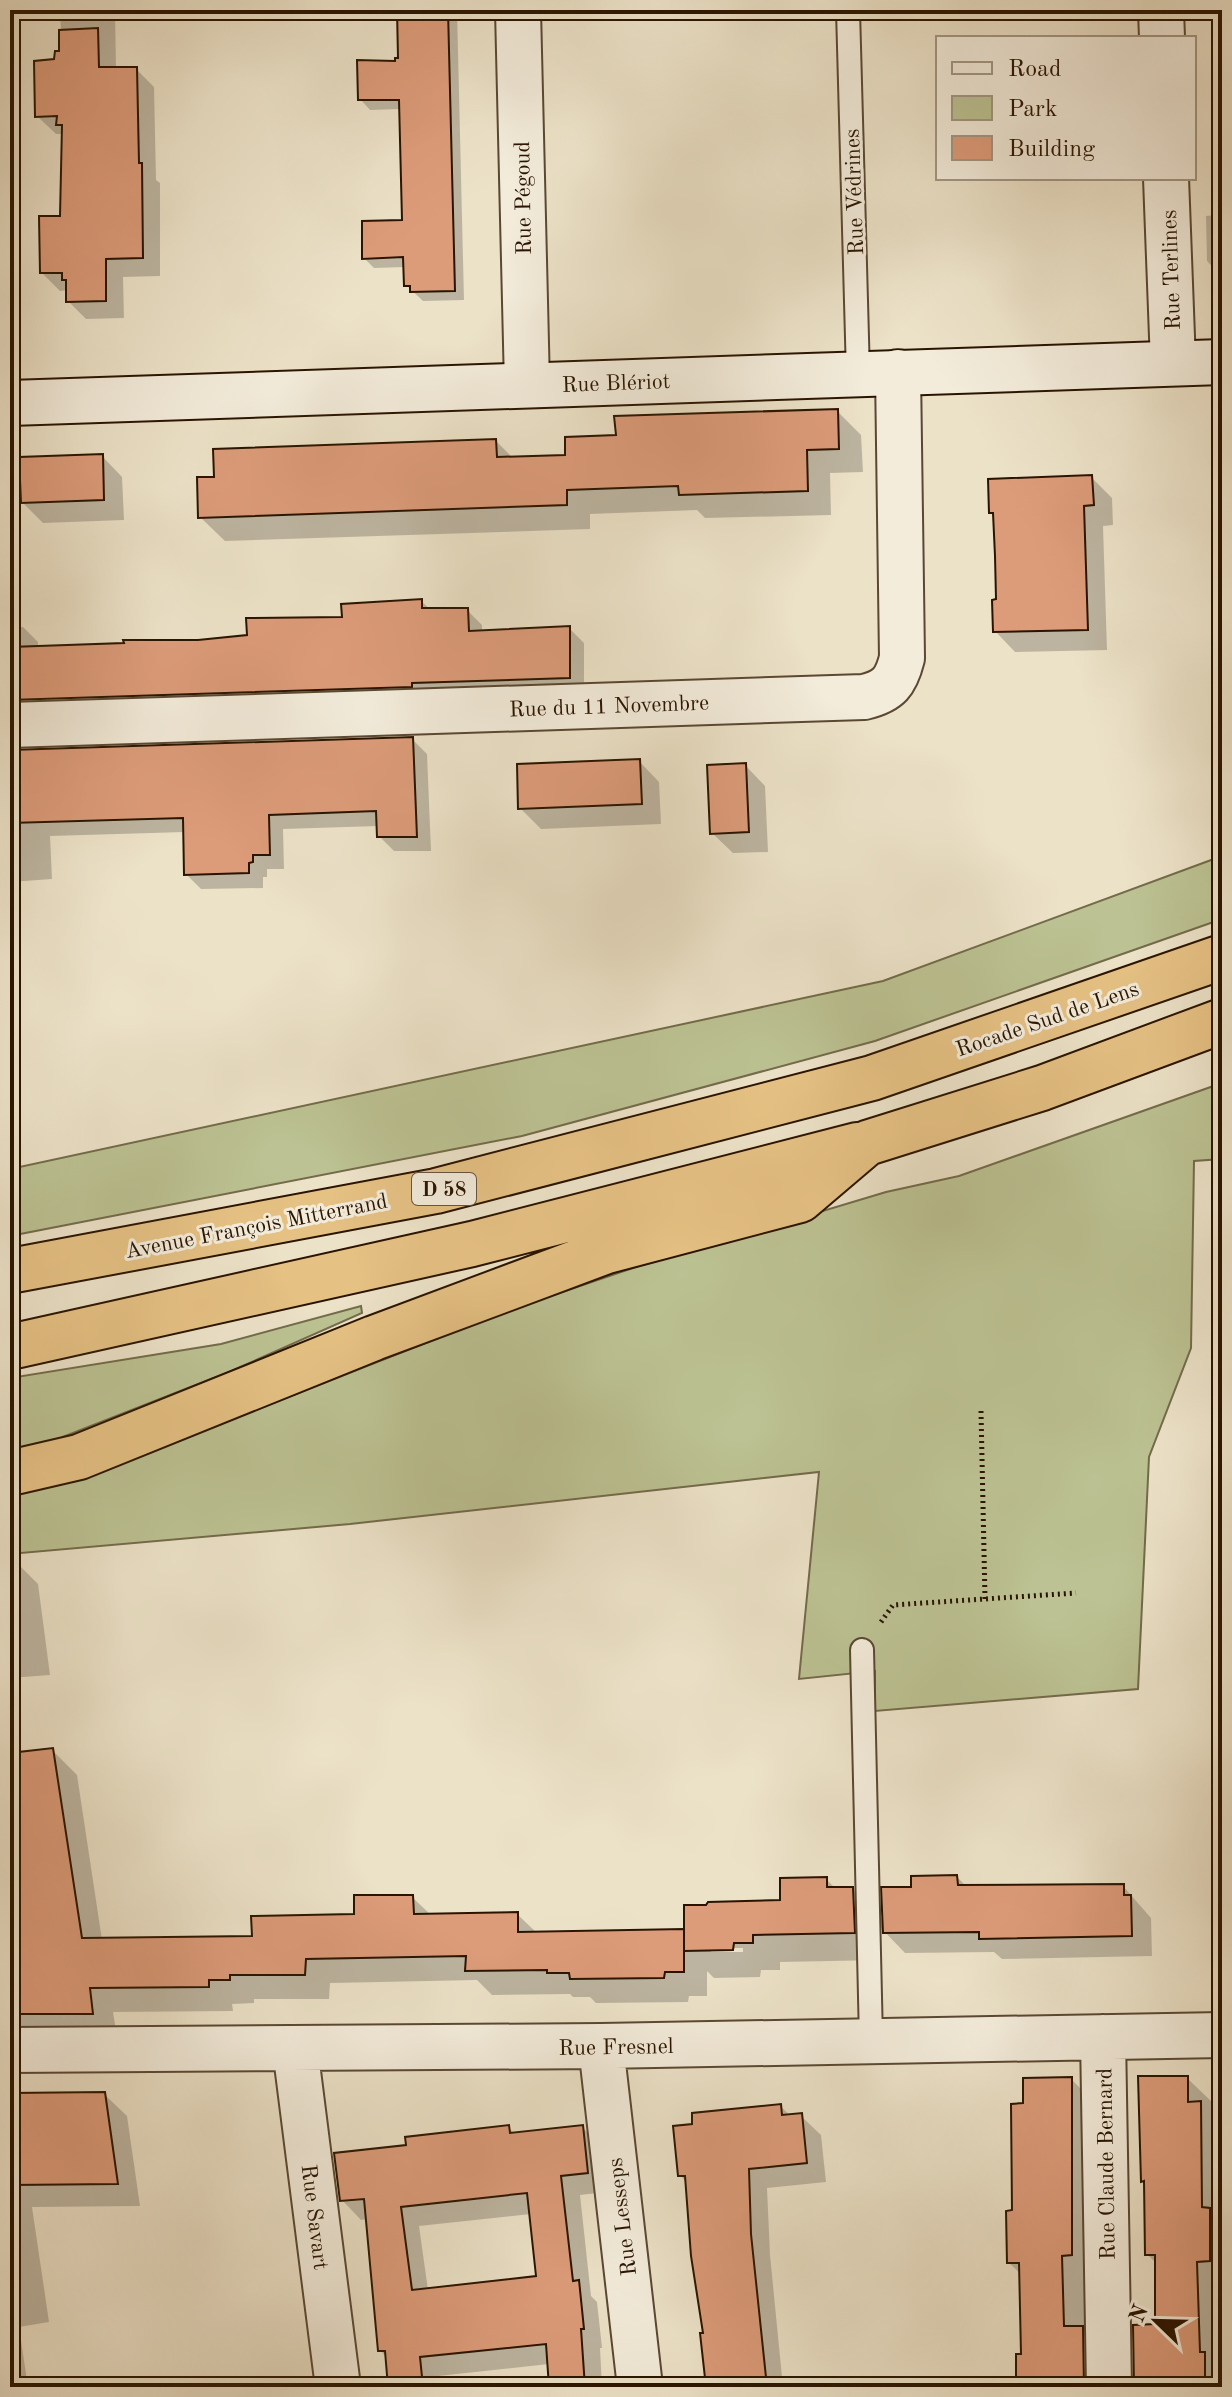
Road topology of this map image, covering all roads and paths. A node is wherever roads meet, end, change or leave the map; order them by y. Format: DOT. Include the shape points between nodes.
graph roads {
  1 [pos="518,10"];
  2 [pos="848,10"];
  3 [pos="1161,10"];
  4 [pos="1162,36"];
  5 [pos="1166,180"];
  6 [pos="1222,362"];
  7 [pos="1173,363"];
  8 [pos="878,373"];
  9 [pos="527,385"];
  10 [pos="10,403"];
  11 [pos="10,725"];
  12 [pos="1222,957"];
  13 [pos="1222,1021"];
  14 [pos="872,1078"];
  15 [pos="867,1143"];
  16 [pos="10,1271"];
  17 [pos="10,1347"];
  18 [pos="981,1411"];
  19 [pos="10,1473"];
  20 [pos="1076,1593"];
  21 [pos="985,1599"];
  22 [pos="862,1650"];
  23 [pos="1222,2035"];
  24 [pos="1103,2037"];
  25 [pos="871,2040"];
  26 [pos="601,2046"];
  27 [pos="295,2048"];
  28 [pos="10,2050"];
  29 [pos="338,2387"];
  30 [pos="640,2387"];
  31 [pos="1109,2387"];
  1 -- 9 [label="street, Rue Pégoud"];
  2 -- 8 [label="lane, Rue Védrines"];
  3 -- 4 [label="street"];
  5 -- 7 [label="street, Rue Terlines"];
  6 -- 7 [label="street, Rue Blériot"];
  7 -- 8 [label="street, Rue Blériot"];
  8 -- 9 [label="street, Rue Blériot"];
  8 -- 11 [label="street, Rue du 11 Novembre" via="902,658 894,681 881,692 864,697"];
  9 -- 10 [label="street, Rue Blériot"];
  12 -- 14 [label="highway, Rocade Sud de Lens / D 58"];
  13 -- 15 [label="highway" via="1042,1088"];
  14 -- 16 [label="highway, Avenue François Mitterrand / D 58" via="436,1191"];
  15 -- 17 [label="highway" via="472,1244"];
  15 -- 19 [label="highway" via="800,1200 607,1251 79,1457"];
  18 -- 21 [label="path"];
  20 -- 21 [label="path"];
  21 -- 22 [label="path" via="893,1605"];
  22 -- 25 [label="lane"];
  23 -- 24 [label="street, Rue Fresnel"];
  24 -- 25 [label="street, Rue Fresnel"];
  24 -- 31 [label="street, Rue Claude Bernard"];
  25 -- 26 [label="street, Rue Fresnel"];
  26 -- 27 [label="street, Rue Fresnel"];
  26 -- 30 [label="street, Rue Lesseps"];
  27 -- 28 [label="street, Rue Fresnel"];
  27 -- 29 [label="street, Rue Savart"];
}
